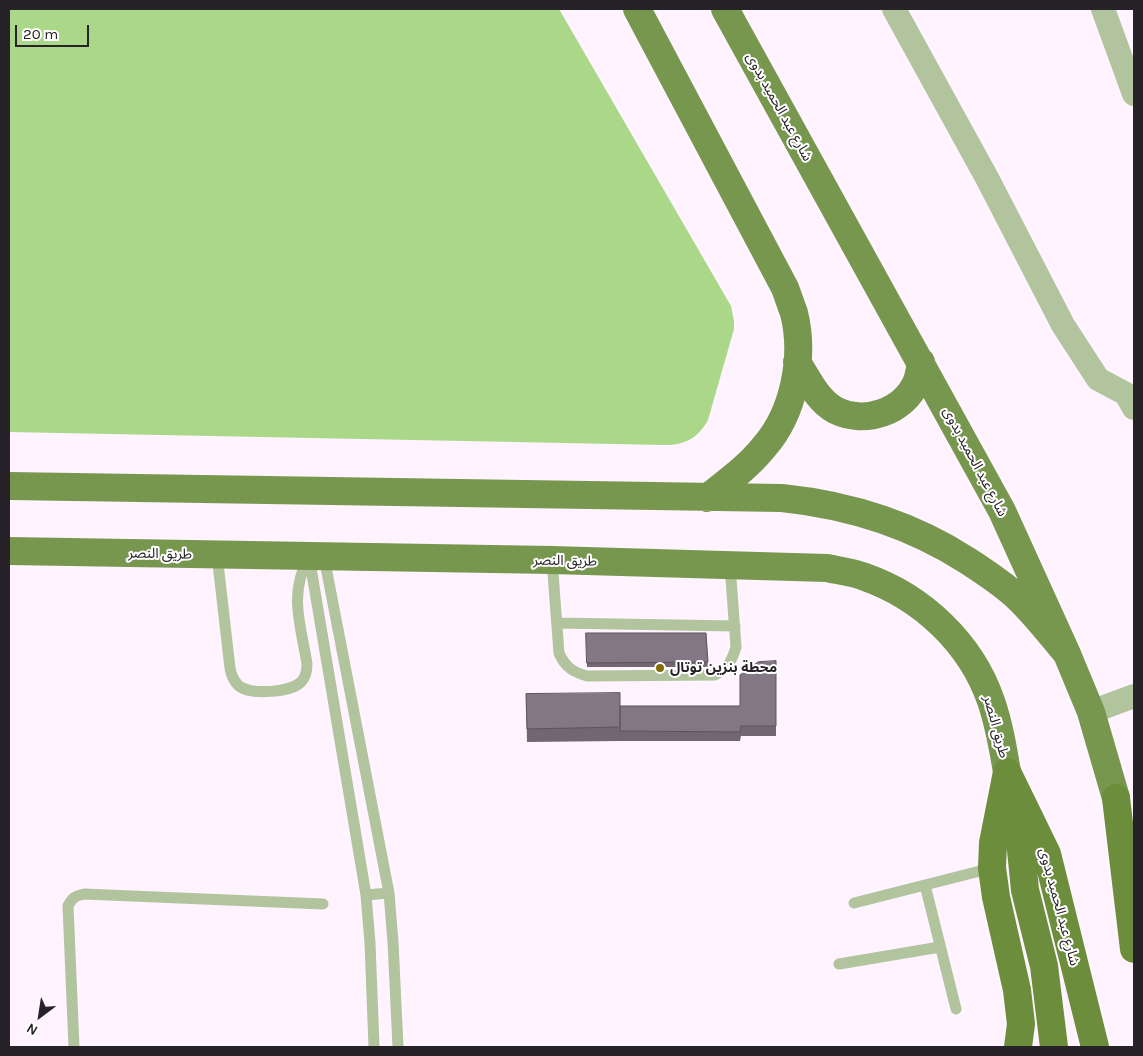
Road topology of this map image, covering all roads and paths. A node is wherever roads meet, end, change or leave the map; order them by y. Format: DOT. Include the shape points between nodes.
graph roads {
  1 [pos="637,9"];
  2 [pos="725,9"];
  3 [pos="894,9"];
  4 [pos="1103,9"];
  5 [pos="1134,94"];
  6 [pos="797,362"];
  7 [pos="921,362"];
  8 [pos="1134,408"];
  9 [pos="9,486"];
  10 [pos="707,498"];
  11 [pos="9,551"];
  12 [pos="217,555"];
  13 [pos="316,556"];
  14 [pos="552,560"];
  15 [pos="730,565"];
  16 [pos="557,623"];
  17 [pos="735,626"];
  18 [pos="1067,654"];
  19 [pos="1134,696"];
  20 [pos="1091,712"];
  21 [pos="1007,772"];
  22 [pos="1116,798"];
  23 [pos="374,815"];
  24 [pos="1134,818"];
  25 [pos="352,820"];
  26 [pos="1134,850"];
  27 [pos="992,868"];
  28 [pos="925,885"];
  29 [pos="388,893"];
  30 [pos="366,895"];
  31 [pos="854,903"];
  32 [pos="323,904"];
  33 [pos="940,946"];
  34 [pos="1134,948"];
  35 [pos="838,964"];
  36 [pos="956,1010"];
  37 [pos="74,1047"];
  38 [pos="374,1047"];
  39 [pos="398,1047"];
  40 [pos="1018,1047"];
  41 [pos="1054,1047"];
  42 [pos="1094,1047"];
  1 -- 6 [label="main road" via="785,288 794,314"];
  2 -- 7 [label="main road, شارع عبد الحميد بدوى"];
  3 -- 8 [label="street" via="988,178 1063,325 1098,379 1126,394"];
  4 -- 5 [label="street"];
  6 -- 7 [label="main road" via="820,398 835,410 854,416 873,416 891,410 917,381"];
  6 -- 10 [label="main road" via="792,393 766,446 746,467"];
  7 -- 18 [label="main road, شارع عبد الحميد بدوى" via="1002,511"];
  9 -- 10 [label="main road"];
  10 -- 18 [label="main road" via="812,501 903,526 986,572 1017,597"];
  11 -- 12 [label="main road, طريق النصر"];
  12 -- 13 [label="main road, طريق النصر"];
  12 -- 13 [label="lane" via="232,678 248,692 296,686 303,681 307,664 296,601 297,589 299,578"];
  13 -- 14 [label="main road, طريق النصر"];
  13 -- 23 [label="lane"];
  13 -- 25 [label="lane"];
  14 -- 15 [label="main road, طريق النصر"];
  14 -- 16 [label="lane"];
  15 -- 17 [label="lane"];
  15 -- 21 [label="main road, طريق النصر" via="827,568 863,576 897,591 928,612 954,637 976,667 991,701"];
  16 -- 17 [label="lane"];
  16 -- 17 [label="lane" via="559,653 564,664 587,676 715,675 725,670 733,660"];
  18 -- 20 [label="main road, شارع عبد الحميد بدوى"];
  19 -- 20 [label="street"];
  20 -- 22 [label="main road, شارع عبد الحميد بدوى"];
  21 -- 27 [label="highway" via="993,843"];
  21 -- 41 [label="highway" via="1019,830 1026,890 1044,966"];
  21 -- 42 [label="highway, شارع عبد الحميد بدوى" via="1047,854"];
  22 -- 24 [label="highway"];
  22 -- 26 [label="highway"];
  22 -- 34 [label="highway, شارع عبد الحميد بدوى"];
  23 -- 25 [label="lane"];
  23 -- 29 [label="lane"];
  25 -- 30 [label="lane"];
  27 -- 28 [label="lane"];
  27 -- 40 [label="highway" via="1017,990 1021,1024"];
  28 -- 31 [label="lane"];
  28 -- 33 [label="lane"];
  29 -- 30 [label="lane"];
  29 -- 39 [label="lane"];
  30 -- 38 [label="lane"];
  32 -- 37 [label="lane" via="76,896 68,906"];
  33 -- 35 [label="lane"];
  33 -- 36 [label="lane"];
}
